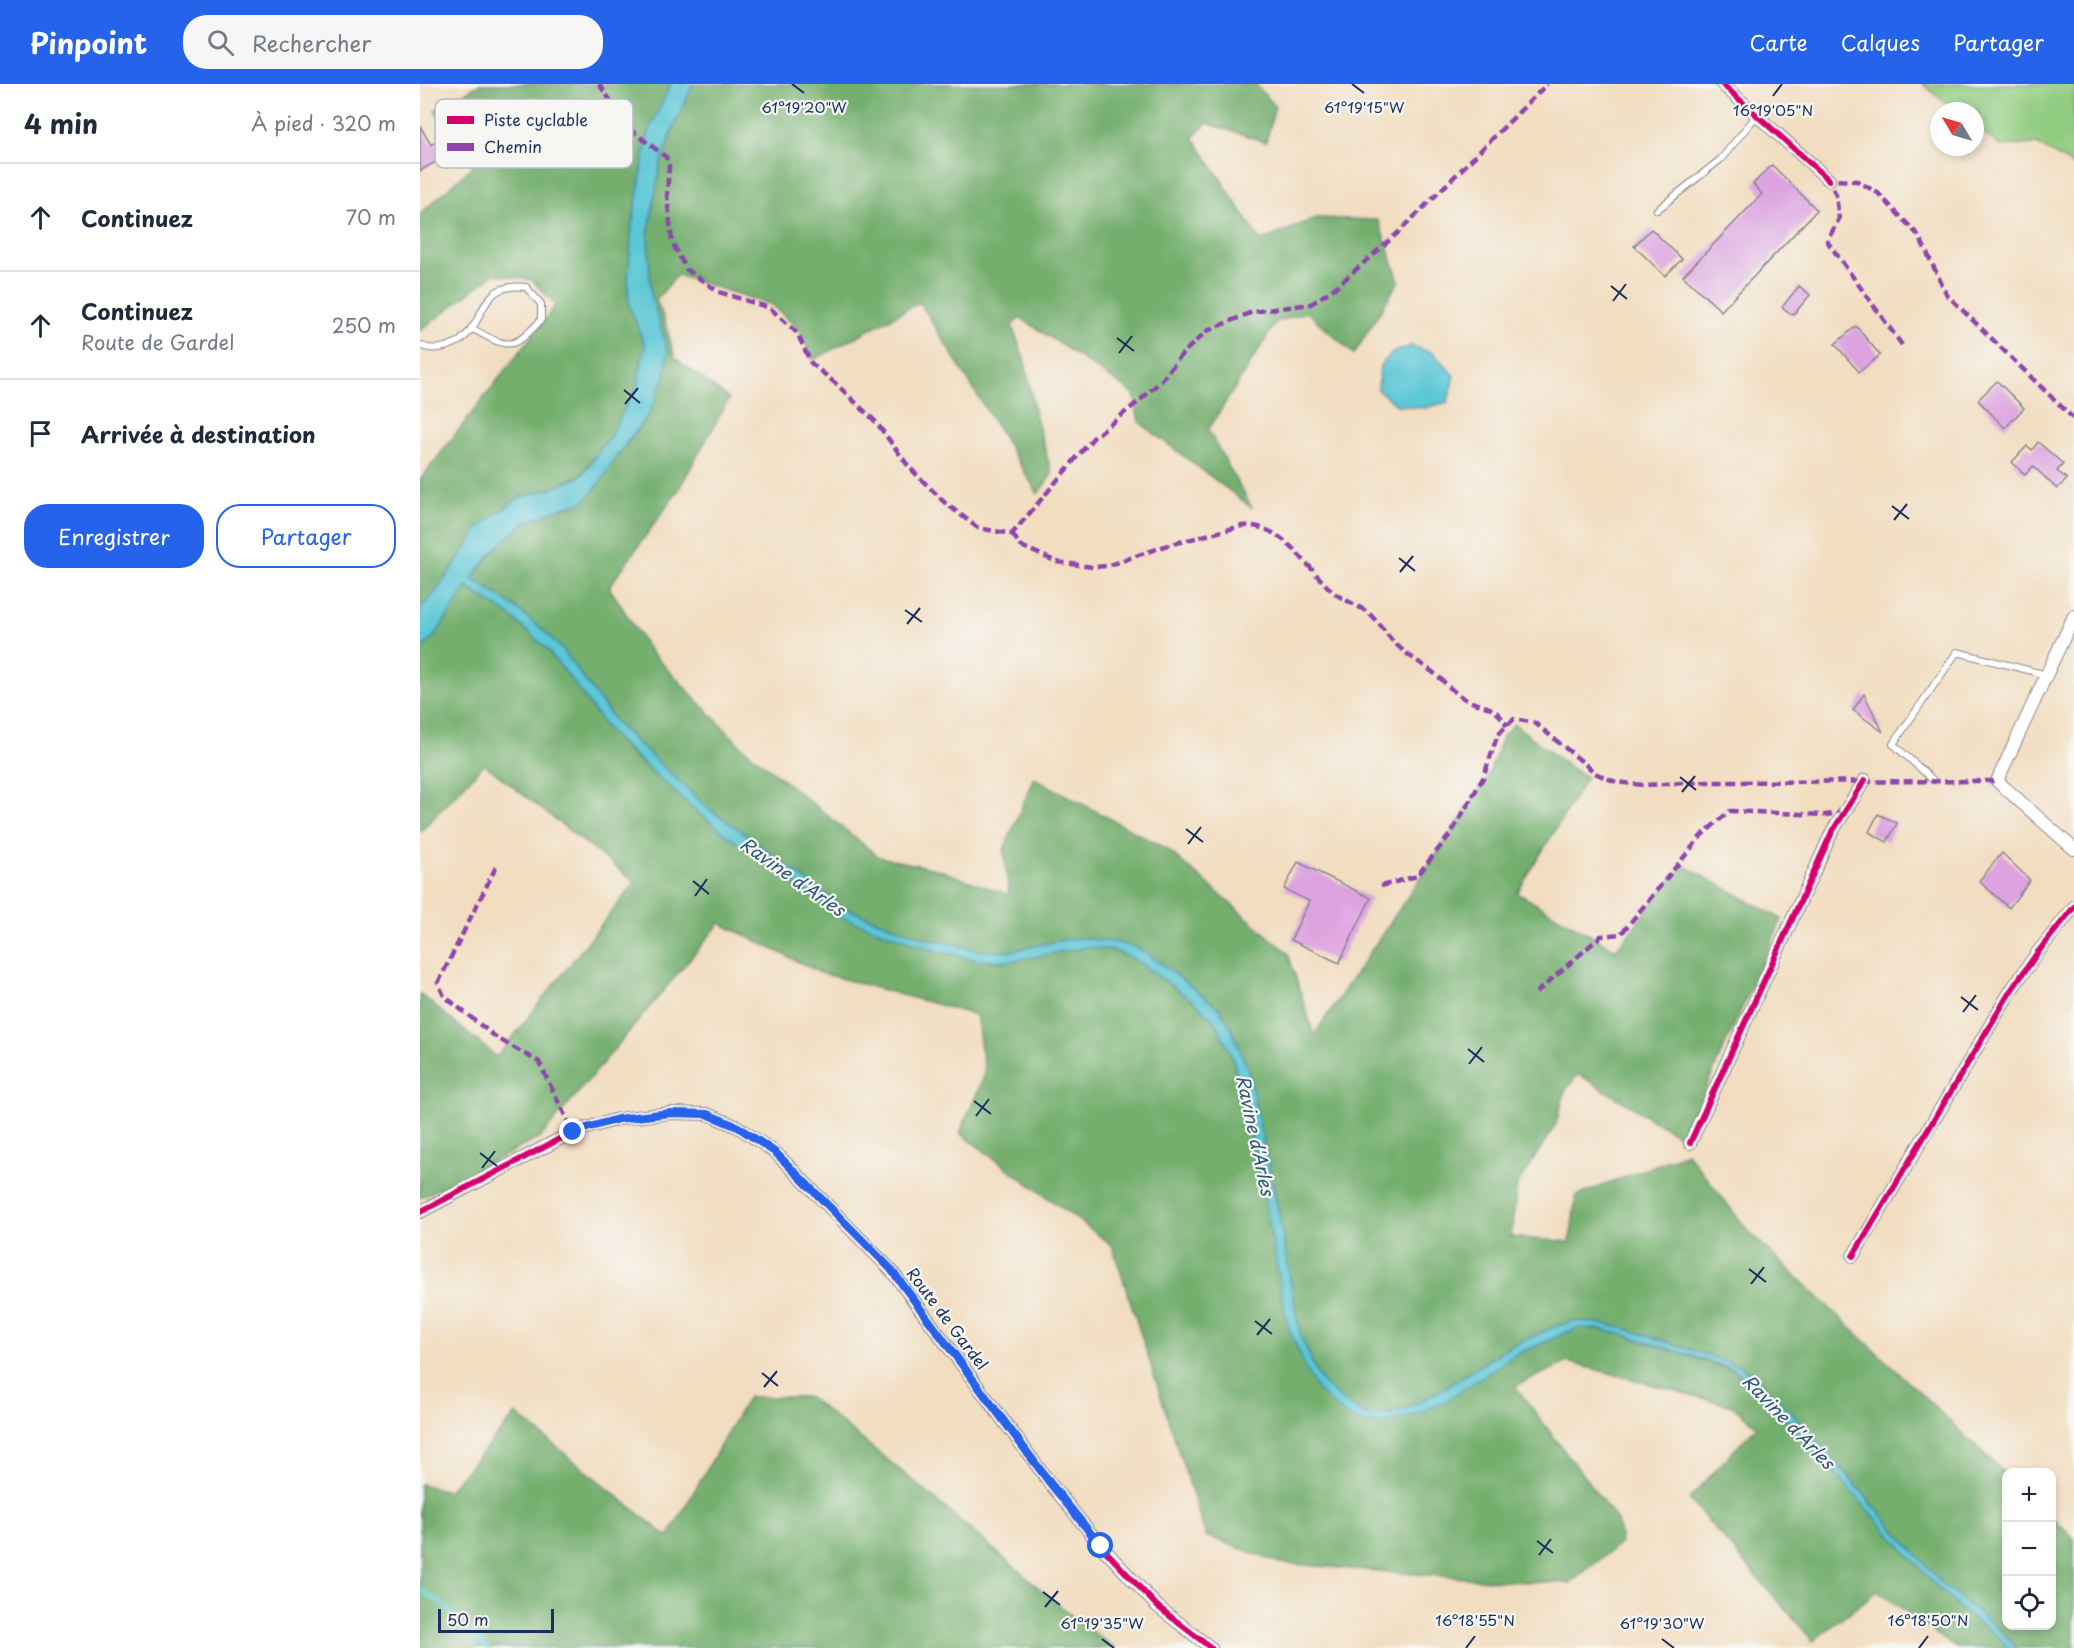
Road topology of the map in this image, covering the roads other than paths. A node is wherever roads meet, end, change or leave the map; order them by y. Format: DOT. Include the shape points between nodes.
graph roads {
  1 [pos="1722,84"];
  2 [pos="1757,116"];
  3 [pos="1829,180"];
  4 [pos="1657,210"];
  5 [pos="471,328"];
  6 [pos="420,345"];
  7 [pos="2074,616"];
  8 [pos="2047,675"];
  9 [pos="1865,780"];
  10 [pos="1934,780"];
  11 [pos="2074,849"];
  12 [pos="2074,907"];
  13 [pos="1690,1143"];
  14 [pos="420,1212"];
  15 [pos="1853,1256"];
  16 [pos="1211,1648"];
  1 -- 2 [label="street"];
  2 -- 3 [label="street"];
  2 -- 4 [label="lane" via="1721,159"];
  5 -- 5 [label="lane" via="486,301 510,285 526,287 541,304 541,320 522,340 496,342"];
  5 -- 6 [label="lane" via="460,341 440,348"];
  7 -- 8 [label="street"];
  8 -- 10 [label="lane" via="1957,652 1893,744"];
  8 -- 11 [label="street" via="1997,781"];
  9 -- 13 [label="street" via="1832,832"];
  12 -- 15 [label="street" via="2010,992"];
  14 -- 16 [label="street, Route de Gardel" via="573,1132 618,1119 670,1113 707,1114 738,1127 776,1153 891,1269 1101,1546 1157,1606"];
}
